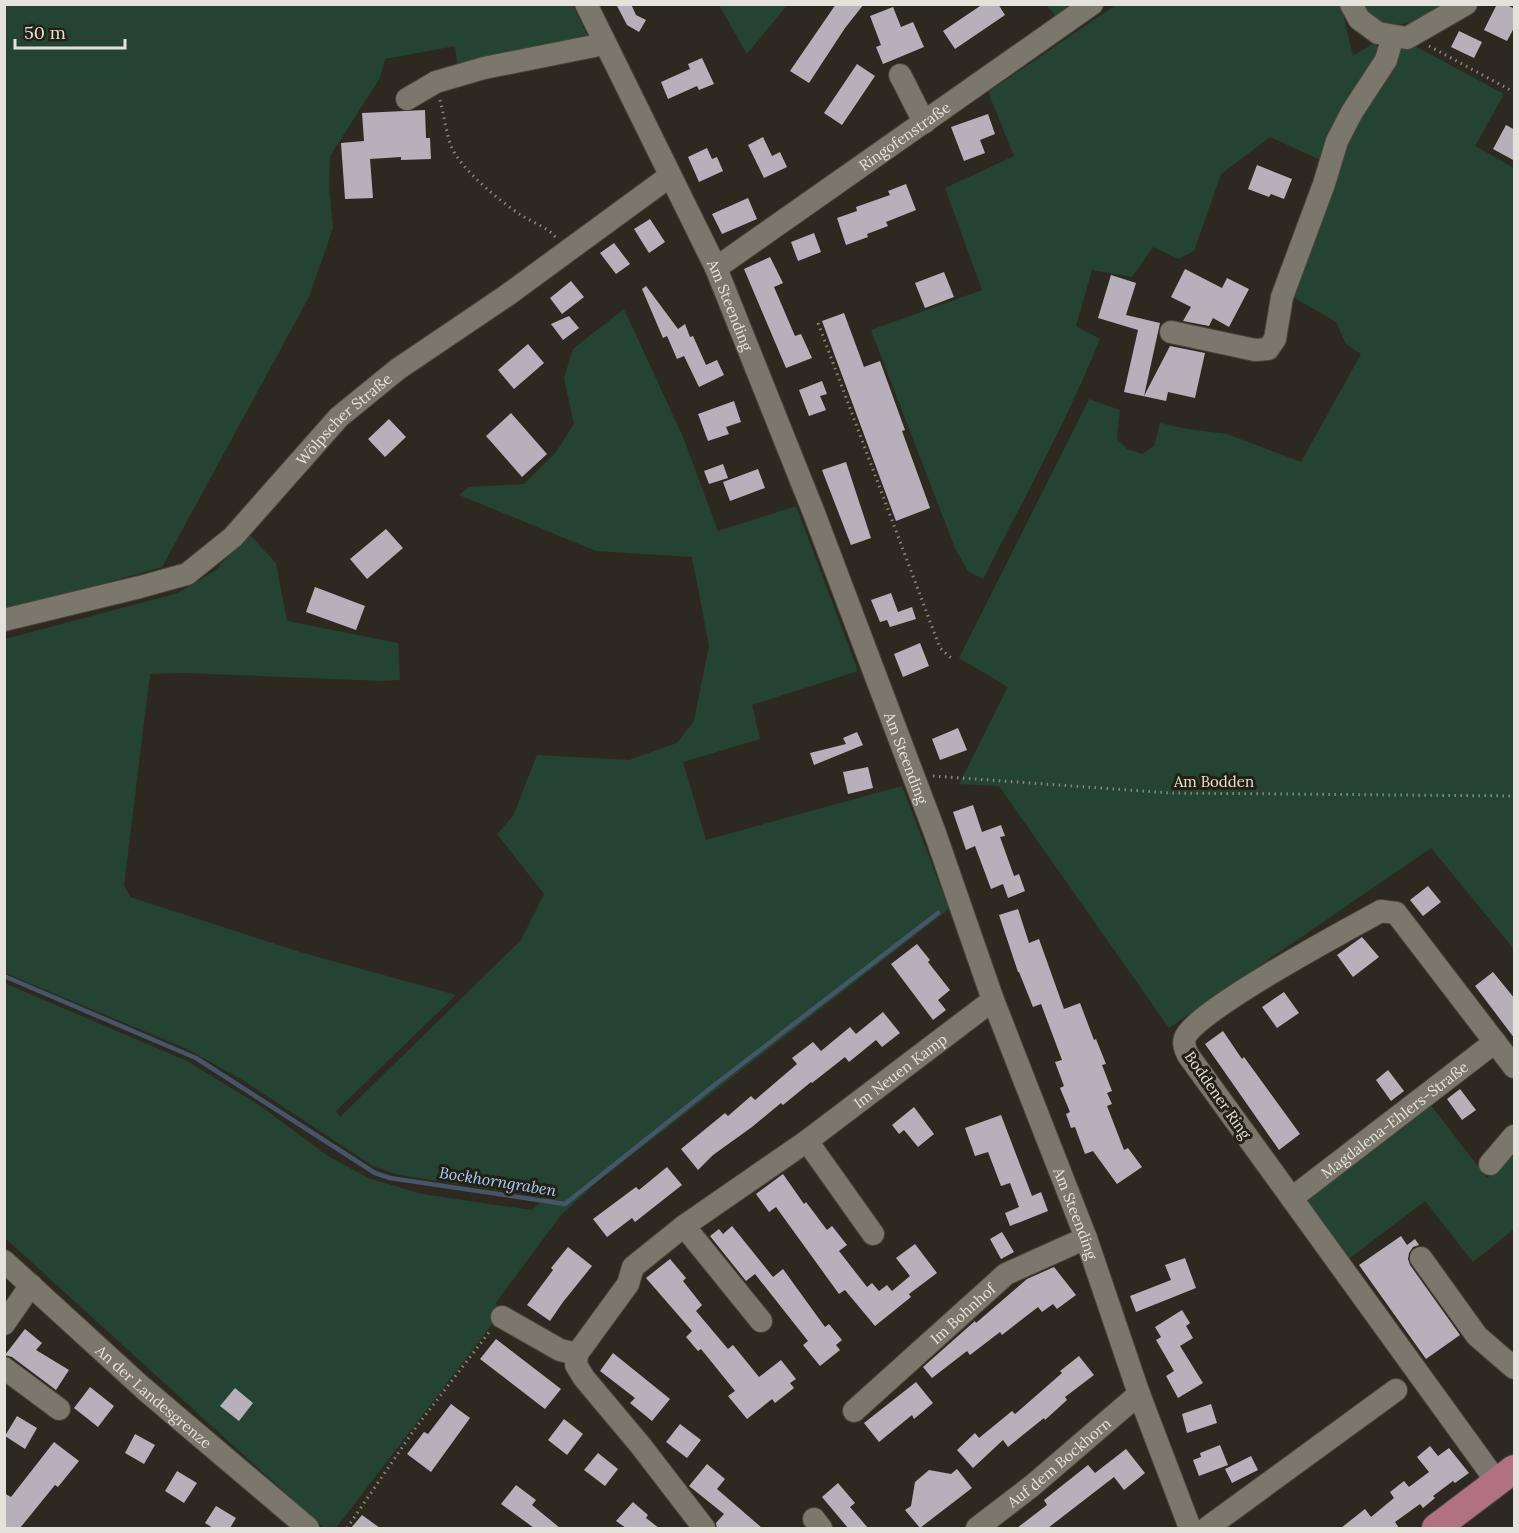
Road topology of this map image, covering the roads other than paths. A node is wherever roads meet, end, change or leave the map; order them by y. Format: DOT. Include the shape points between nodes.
graph roads {
  1 [pos="586,4"];
  2 [pos="1092,4"];
  3 [pos="1351,4"];
  4 [pos="1466,4"];
  5 [pos="1400,37"];
  6 [pos="604,44"];
  7 [pos="900,75"];
  8 [pos="407,99"];
  9 [pos="925,122"];
  10 [pos="670,176"];
  11 [pos="716,268"];
  12 [pos="1171,332"];
  13 [pos="4,620"];
  14 [pos="993,1000"];
  15 [pos="1495,1042"];
  16 [pos="1515,1066"];
  17 [pos="1515,1136"];
  18 [pos="807,1141"];
  19 [pos="1490,1164"];
  20 [pos="1292,1198"];
  21 [pos="684,1226"];
  22 [pos="873,1234"];
  23 [pos="1086,1238"];
  24 [pos="1421,1258"];
  25 [pos="4,1261"];
  26 [pos="31,1285"];
  27 [pos="502,1317"];
  28 [pos="761,1321"];
  29 [pos="4,1324"];
  30 [pos="577,1354"];
  31 [pos="4,1368"];
  32 [pos="1515,1368"];
  33 [pos="1396,1390"];
  34 [pos="1139,1394"];
  35 [pos="58,1409"];
  36 [pos="854,1411"];
  37 [pos="1506,1475"];
  38 [pos="308,1528"];
  39 [pos="704,1528"];
  40 [pos="977,1528"];
  41 [pos="1190,1528"];
  42 [pos="1207,1528"];
  43 [pos="1436,1528"];
  1 -- 6 [label="street, Am Steending"];
  2 -- 9 [label="street, Ringofenstraße"];
  3 -- 5 [label="street" via="1359,19 1372,29"];
  4 -- 5 [label="street"];
  5 -- 12 [label="street" via="1337,141 1282,297 1275,339 1268,349 1255,350"];
  6 -- 8 [label="street" via="484,68 436,82"];
  6 -- 10 [label="street, Am Steending"];
  7 -- 9 [label="street"];
  9 -- 11 [label="street, Ringofenstraße"];
  10 -- 11 [label="street, Am Steending"];
  10 -- 13 [label="street, Wölpscher Straße" via="398,369 339,417 233,537 187,574"];
  11 -- 14 [label="street, Am Steending" via="814,513 951,876"];
  14 -- 18 [label="street, Im Neuen Kamp"];
  14 -- 23 [label="street, Am Steending"];
  15 -- 16 [label="street, Boddener Ring"];
  15 -- 20 [label="street, Magdalena-Ehlers-Straße"];
  15 -- 20 [label="street, Boddener Ring" via="1396,913 1381,911 1276,970 1194,1025 1185,1036 1188,1055"];
  17 -- 19 [label="street"];
  18 -- 21 [label="street, Im Neuen Kamp"];
  18 -- 22 [label="street"];
  20 -- 37 [label="street, Boddener Ring"];
  21 -- 28 [label="street"];
  21 -- 30 [label="street, Im Neuen Kamp" via="633,1267 628,1284"];
  23 -- 34 [label="street, Am Steending"];
  23 -- 36 [label="street, Im Bohnhof" via="1006,1274"];
  24 -- 32 [label="street" via="1477,1336"];
  25 -- 26 [label="street, An der Landesgrenze"];
  26 -- 29 [label="street"];
  26 -- 38 [label="street, An der Landesgrenze" via="143,1388"];
  27 -- 30 [label="street" via="560,1350"];
  30 -- 39 [label="street" via="576,1365 584,1378"];
  31 -- 35 [label="street"];
  33 -- 42 [label="street"];
  34 -- 40 [label="street, Auf dem Bockhorn"];
  34 -- 41 [label="street, Am Steending"];
  37 -- 43 [label="main road"];
}
